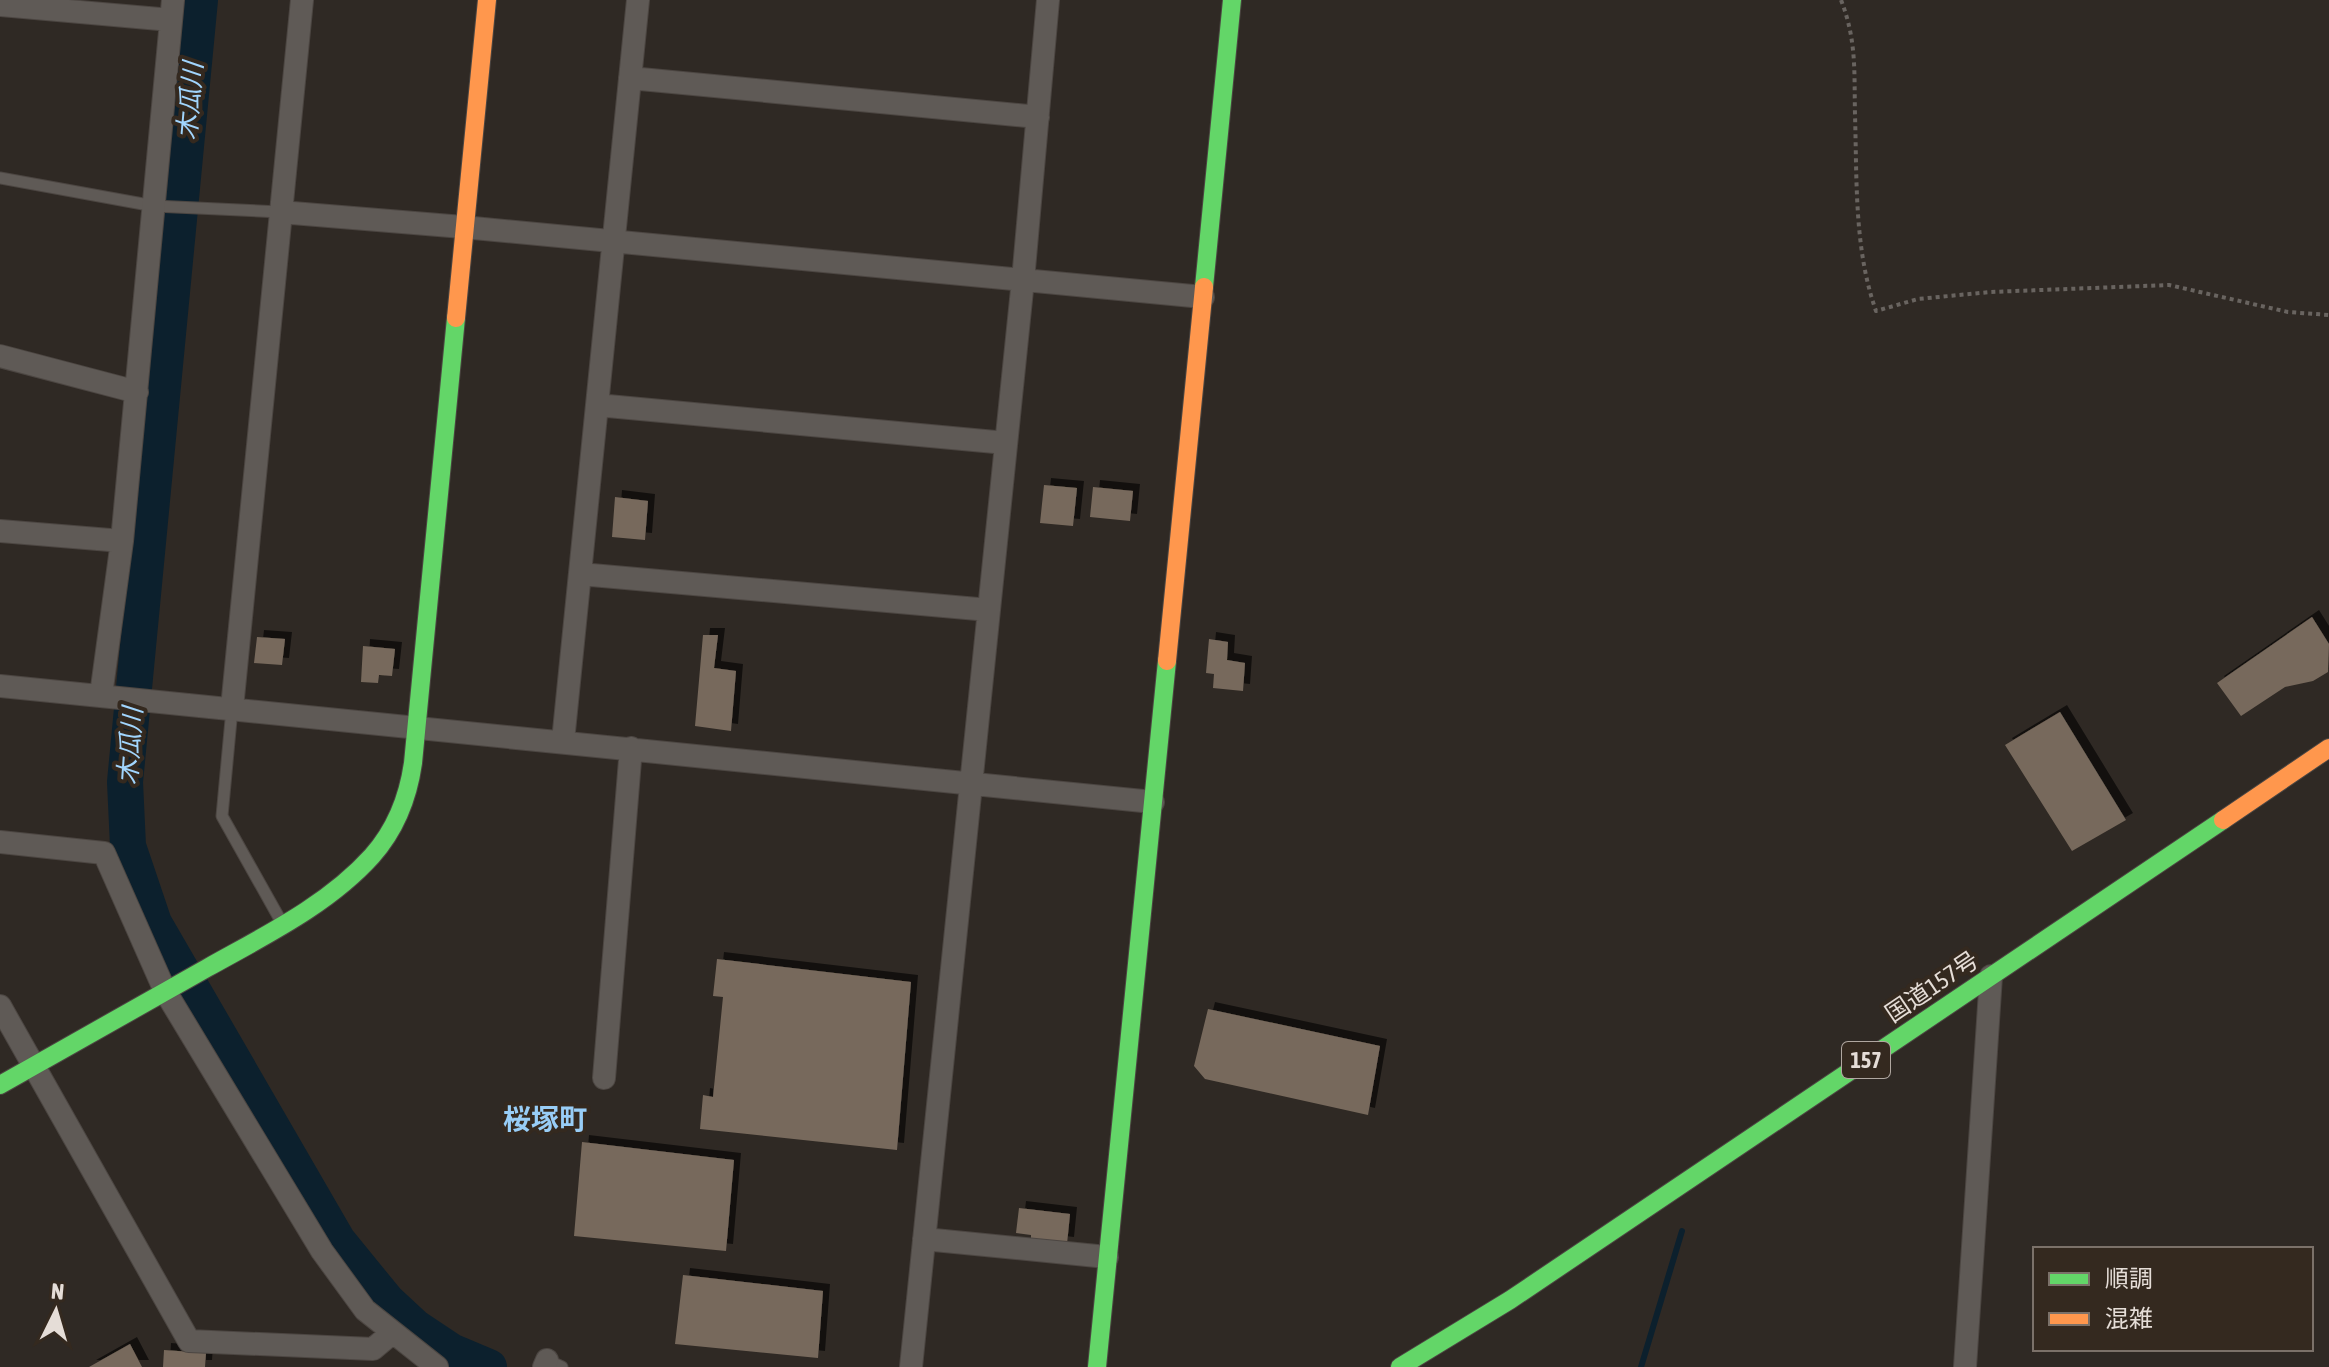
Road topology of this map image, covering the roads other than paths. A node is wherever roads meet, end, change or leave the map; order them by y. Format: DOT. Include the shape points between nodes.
graph roads {
  1 [pos="302,0"];
  2 [pos="487,0"];
  3 [pos="638,0"];
  4 [pos="1048,0"];
  5 [pos="1232,0"];
  6 [pos="0,5"];
  7 [pos="172,10"];
  8 [pos="630,78"];
  9 [pos="1038,117"];
  10 [pos="0,178"];
  11 [pos="160,206"];
  12 [pos="280,212"];
  13 [pos="463,227"];
  14 [pos="613,241"];
  15 [pos="1023,280"];
  16 [pos="1203,297"];
  17 [pos="0,356"];
  18 [pos="137,392"];
  19 [pos="597,405"];
  20 [pos="1006,443"];
  21 [pos="0,531"];
  22 [pos="122,541"];
  23 [pos="580,574"];
  24 [pos="989,610"];
  25 [pos="0,686"];
  26 [pos="101,695"];
  27 [pos="232,708"];
  28 [pos="417,726"];
  29 [pos="563,741"];
  30 [pos="631,748"];
  31 [pos="2329,748"];
  32 [pos="971,783"];
  33 [pos="1153,802"];
  34 [pos="0,842"];
  35 [pos="283,925"];
  36 [pos="1991,976"];
  37 [pos="171,988"];
  38 [pos="0,1006"];
  39 [pos="35,1066"];
  40 [pos="604,1078"];
  41 [pos="0,1085"];
  42 [pos="924,1239"];
  43 [pos="1107,1257"];
  44 [pos="392,1333"];
  45 [pos="437,1367"];
  46 [pos="911,1367"];
  47 [pos="1097,1367"];
  48 [pos="1400,1367"];
  49 [pos="1965,1367"];
  1 -- 12 [label="street"];
  2 -- 13 [label="main road"];
  3 -- 8 [label="street"];
  4 -- 9 [label="street"];
  5 -- 16 [label="main road"];
  6 -- 7 [label="street"];
  7 -- 11 [label="street"];
  8 -- 9 [label="street"];
  8 -- 14 [label="street"];
  9 -- 15 [label="street"];
  10 -- 11 [label="lane"];
  11 -- 12 [label="lane"];
  11 -- 18 [label="street"];
  12 -- 13 [label="street"];
  12 -- 27 [label="street"];
  13 -- 14 [label="street"];
  13 -- 28 [label="main road"];
  14 -- 15 [label="street"];
  14 -- 19 [label="street"];
  15 -- 16 [label="street"];
  15 -- 20 [label="street"];
  16 -- 33 [label="main road"];
  17 -- 18 [label="street"];
  18 -- 22 [label="street"];
  19 -- 20 [label="street"];
  19 -- 23 [label="street"];
  20 -- 24 [label="street"];
  21 -- 22 [label="street"];
  22 -- 26 [label="street"];
  23 -- 24 [label="street"];
  23 -- 29 [label="street"];
  24 -- 32 [label="street"];
  25 -- 26 [label="street"];
  26 -- 27 [label="street"];
  27 -- 28 [label="street"];
  27 -- 35 [label="lane" via="222,816"];
  28 -- 29 [label="street"];
  28 -- 35 [label="main road" via="406,799 391,830 349,880"];
  29 -- 30 [label="street"];
  30 -- 32 [label="street"];
  30 -- 40 [label="street"];
  31 -- 36 [label="main road, 国道157号 / 157"];
  32 -- 33 [label="street"];
  32 -- 42 [label="street"];
  33 -- 43 [label="main road"];
  34 -- 37 [label="street" via="104,853"];
  35 -- 37 [label="main road"];
  36 -- 48 [label="main road, 国道157号 / 157" via="1510,1300"];
  36 -- 49 [label="street"];
  37 -- 39 [label="main road"];
  37 -- 44 [label="street" via="322,1251 365,1310"];
  38 -- 39 [label="street"];
  39 -- 41 [label="main road"];
  39 -- 44 [label="street" via="189,1341 373,1349"];
  42 -- 43 [label="street"];
  42 -- 46 [label="street"];
  43 -- 47 [label="main road"];
  44 -- 45 [label="street"];
}
